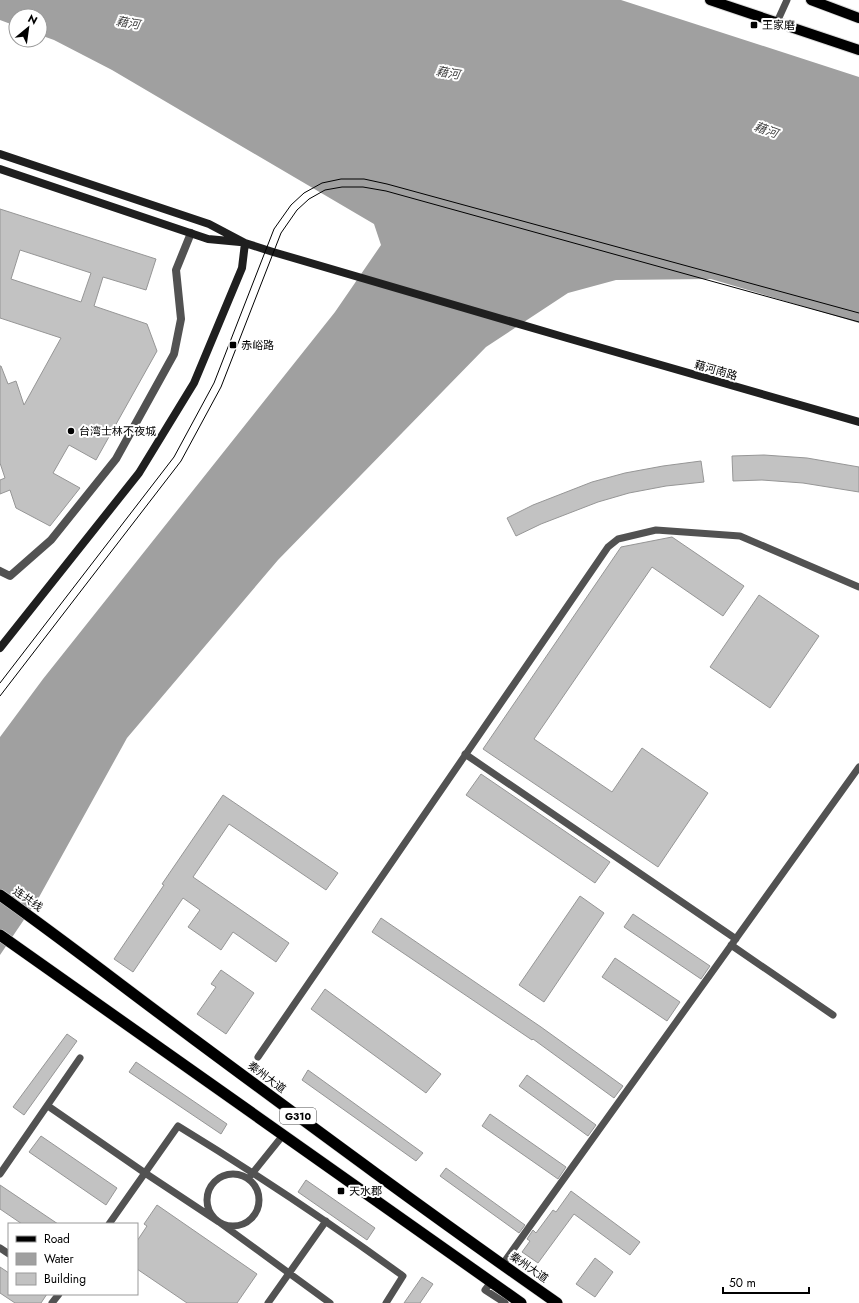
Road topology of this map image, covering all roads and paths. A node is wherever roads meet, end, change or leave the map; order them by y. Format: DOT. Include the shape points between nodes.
graph roads {
  1 [pos="710,0"];
  2 [pos="787,0"];
  3 [pos="812,0"];
  4 [pos="859,18"];
  5 [pos="777,22"];
  6 [pos="859,50"];
  7 [pos="0,154"];
  8 [pos="0,169"];
  9 [pos="190,233"];
  10 [pos="245,243"];
  11 [pos="859,422"];
  12 [pos="0,571"];
  13 [pos="859,587"];
  14 [pos="0,648"];
  15 [pos="465,754"];
  16 [pos="859,768"];
  17 [pos="0,895"];
  18 [pos="42,924"];
  19 [pos="0,935"];
  20 [pos="733,942"];
  21 [pos="833,1015"];
  22 [pos="258,1057"];
  23 [pos="80,1058"];
  24 [pos="48,1106"];
  25 [pos="284,1134"];
  26 [pos="253,1172"];
  27 [pos="145,1173"];
  28 [pos="0,1174"];
  29 [pos="248,1179"];
  30 [pos="326,1221"];
  31 [pos="219,1222"];
  32 [pos="110,1223"];
  33 [pos="502,1265"];
  34 [pos="289,1274"];
  35 [pos="492,1281"];
  36 [pos="58,1295"];
  37 [pos="52,1303"];
  38 [pos="268,1303"];
  39 [pos="330,1303"];
  40 [pos="386,1303"];
  41 [pos="505,1303"];
  42 [pos="521,1303"];
  43 [pos="557,1303"];
  1 -- 5 [label="main road"];
  2 -- 5 [label="lane"];
  3 -- 4 [label="main road"];
  5 -- 6 [label="main road"];
  7 -- 10 [label="main road" via="209,224"];
  8 -- 9 [label="main road"];
  9 -- 10 [label="main road"];
  9 -- 12 [label="street" via="176,270 181,319 174,354 116,459 51,540 10,576"];
  10 -- 11 [label="main road, 藉河南路"];
  10 -- 14 [label="main road" via="242,268 194,383 139,473"];
  13 -- 15 [label="lane" via="740,536 656,530 618,539 608,548"];
  15 -- 20 [label="lane"];
  15 -- 22 [label="lane"];
  16 -- 20 [label="lane"];
  17 -- 18 [label="highway, 连共线 / G310"];
  18 -- 33 [label="highway, 秦州大道 / G310" via="267,1094"];
  19 -- 25 [label="highway, G310"];
  20 -- 21 [label="lane"];
  20 -- 33 [label="lane"];
  23 -- 24 [label="lane"];
  24 -- 27 [label="lane"];
  24 -- 28 [label="lane"];
  25 -- 26 [label="lane"];
  25 -- 35 [label="highway, G310"];
  26 -- 27 [label="lane" via="178,1126"];
  26 -- 29 [label="lane"];
  26 -- 30 [label="lane"];
  27 -- 31 [label="lane"];
  27 -- 32 [label="lane"];
  29 -- 31 [label="lane" via="257,1189 259,1196 256,1215 238,1226"];
  29 -- 31 [label="lane" via="235,1174 228,1175 212,1186 208,1192 207,1206"];
  30 -- 34 [label="lane"];
  30 -- 40 [label="lane" via="403,1276"];
  31 -- 34 [label="lane"];
  33 -- 43 [label="highway, 秦州大道 / G310"];
  34 -- 38 [label="lane"];
  34 -- 39 [label="lane"];
  35 -- 41 [label="lane" via="485,1290"];
  35 -- 42 [label="highway, G310"];
  36 -- 37 [label="lane"];
}
